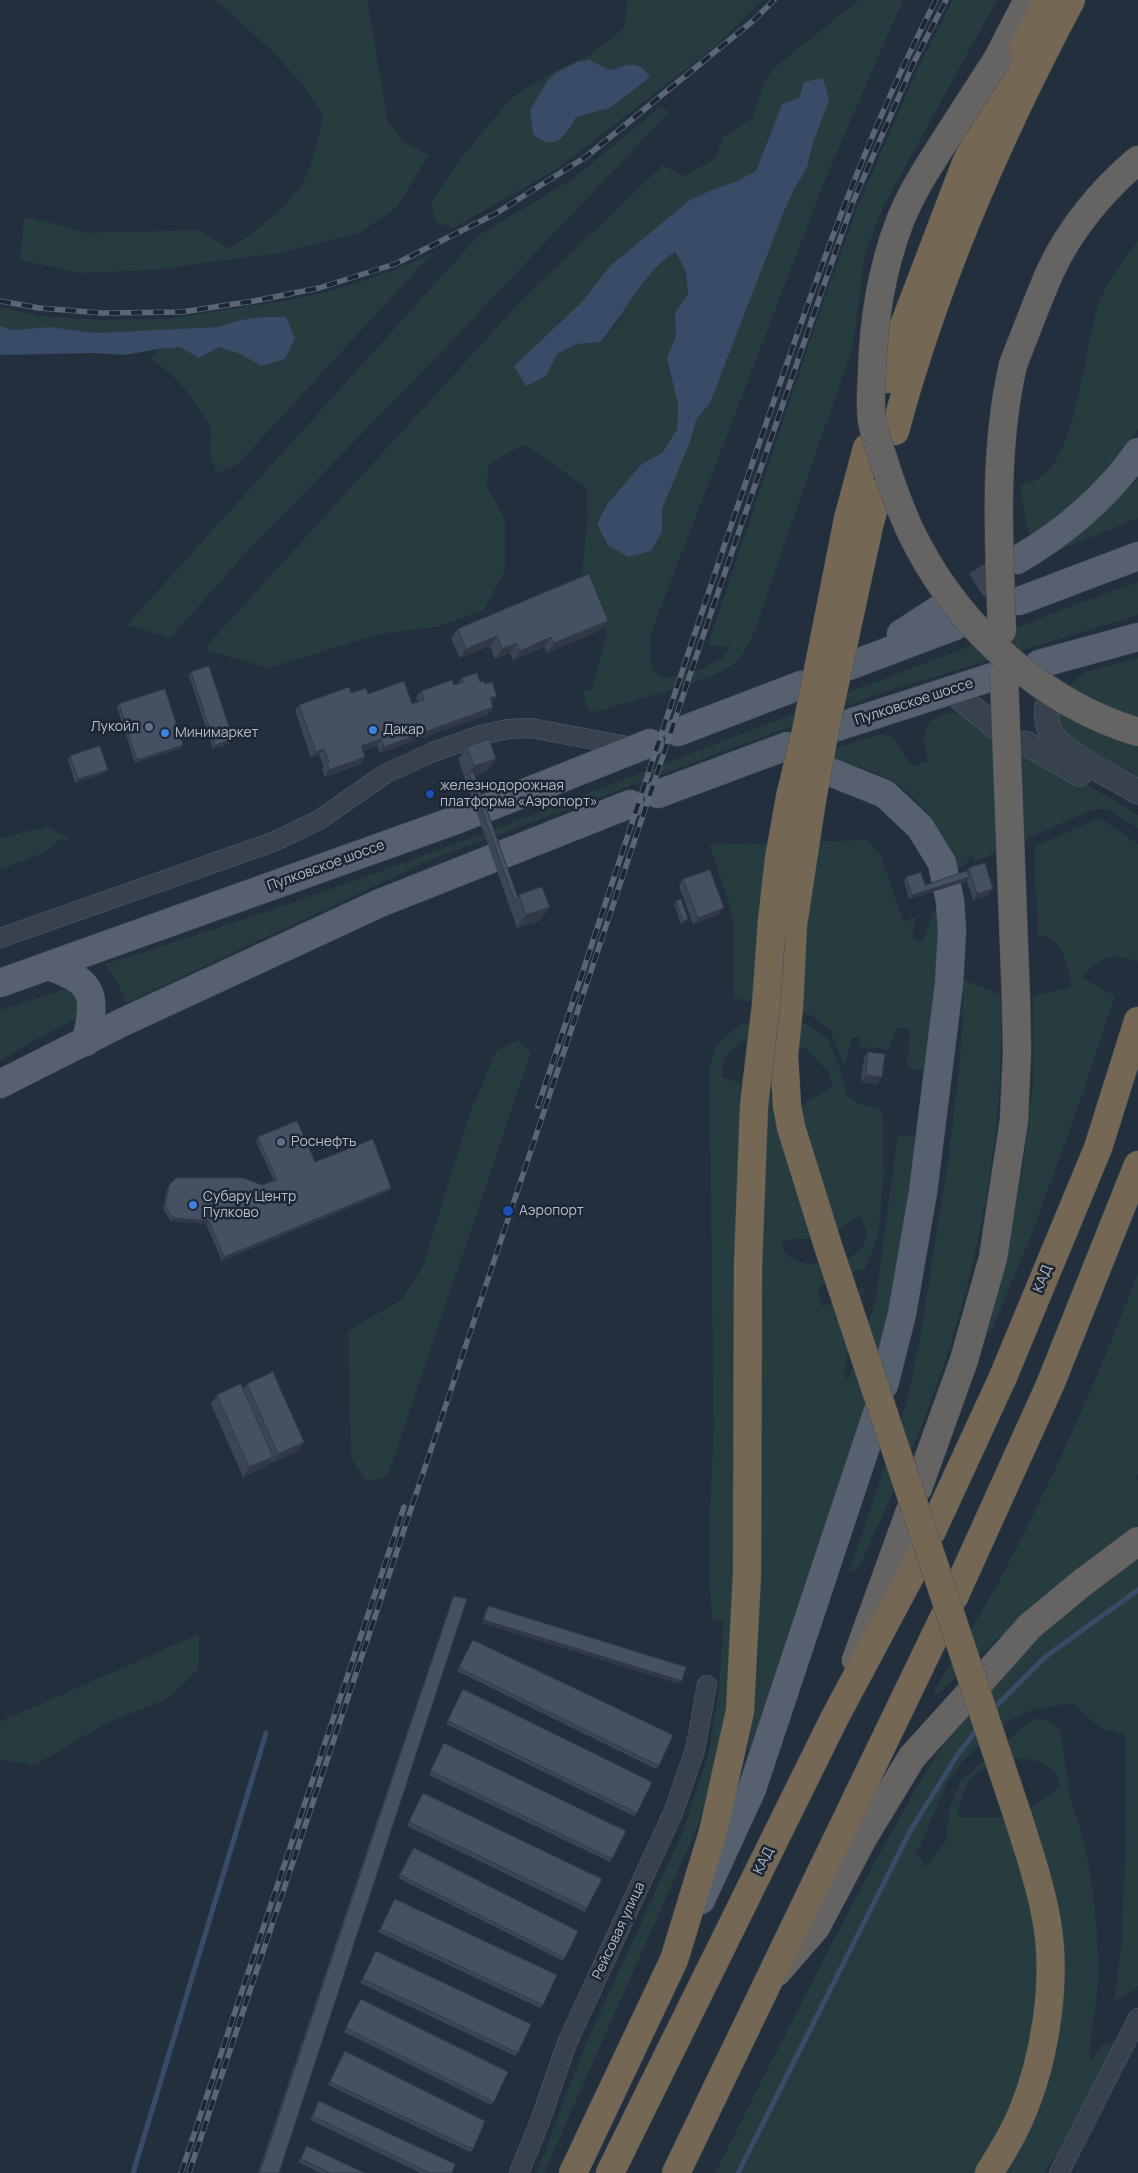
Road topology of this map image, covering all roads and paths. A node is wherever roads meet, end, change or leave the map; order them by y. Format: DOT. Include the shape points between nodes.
graph roads {
  1 [pos="1028,0"];
  2 [pos="1048,0"];
  3 [pos="1071,0"];
  4 [pos="1138,160"];
  5 [pos="887,379"];
  6 [pos="895,432"];
  7 [pos="867,448"];
  8 [pos="1135,457"];
  9 [pos="878,493"];
  10 [pos="859,523"];
  11 [pos="1138,537"];
  12 [pos="1138,556"];
  13 [pos="1017,560"];
  14 [pos="1068,582"];
  15 [pos="1019,601"];
  16 [pos="948,617"];
  17 [pos="1002,632"];
  18 [pos="1138,637"];
  19 [pos="854,665"];
  20 [pos="1048,670"];
  21 [pos="998,676"];
  22 [pos="801,685"];
  23 [pos="950,690"];
  24 [pos="1047,706"];
  25 [pos="837,727"];
  26 [pos="996,727"];
  27 [pos="678,732"];
  28 [pos="1138,732"];
  29 [pos="1025,743"];
  30 [pos="644,745"];
  31 [pos="781,752"];
  32 [pos="828,771"];
  33 [pos="1138,792"];
  34 [pos="658,794"];
  35 [pos="630,804"];
  36 [pos="1138,806"];
  37 [pos="0,938"];
  38 [pos="48,966"];
  39 [pos="0,983"];
  40 [pos="1138,1021"];
  41 [pos="86,1042"];
  42 [pos="0,1084"];
  43 [pos="1138,1165"];
  44 [pos="884,1385"];
  45 [pos="877,1412"];
  46 [pos="1138,1541"];
  47 [pos="707,1685"];
  48 [pos="834,1719"];
  49 [pos="674,1960"];
  50 [pos="771,1978"];
  51 [pos="1138,2018"];
  52 [pos="519,2173"];
  53 [pos="573,2173"];
  54 [pos="610,2173"];
  55 [pos="676,2173"];
  56 [pos="989,2173"];
  57 [pos="1059,2173"];
  1 -- 28 [label="highway, bridge" via="998,58 926,171 900,220 877,301 872,343 872,421 896,499 916,544 961,610 1010,661 1039,682 1076,707"];
  2 -- 5 [label="highway" via="966,163"];
  3 -- 6 [label="highway" via="991,162 949,262"];
  4 -- 17 [label="highway, bridge" via="1074,230 1051,270 1013,365 1006,393 999,489"];
  7 -- 10 [label="highway"];
  8 -- 13 [label="main road" via="1098,498 1065,527"];
  9 -- 10 [label="highway"];
  10 -- 49 [label="highway, bridge" via="790,797 779,859 754,1106 748,1267 747,1574 740,1711 713,1832"];
  10 -- 56 [label="highway, bridge" via="794,925 784,1056 787,1106 828,1246 1018,1817 1048,1925 1048,2007 1041,2049 1022,2112"];
  11 -- 14 [label="main road"];
  12 -- 14 [label="main road"];
  14 -- 15 [label="main road"];
  16 -- 19 [label="main road"];
  18 -- 20 [label="main road" via="1076,652"];
  21 -- 23 [label="main road, Пулковское шоссе"];
  21 -- 48 [label="highway, bridge" via="1017,1052 1014,1120 993,1258 964,1360"];
  22 -- 27 [label="main road"];
  23 -- 25 [label="main road, Пулковское шоссе"];
  23 -- 26 [label="street"];
  24 -- 33 [label="street" via="1047,722 1052,736"];
  29 -- 36 [label="street"];
  30 -- 37 [label="street" via="531,728 481,735 433,752 386,774 318,820 273,842"];
  30 -- 38 [label="main road, Пулковское шоссе" via="456,820"];
  31 -- 34 [label="main road"];
  32 -- 44 [label="main road" via="885,794 920,827 942,863 950,901 949,984 922,1192 902,1314"];
  35 -- 41 [label="main road" via="380,903"];
  38 -- 39 [label="main road, Пулковское шоссе"];
  38 -- 41 [label="main road" via="71,974 83,983 90,994 93,1005"];
  40 -- 48 [label="highway, КАД" via="1098,1148 1003,1377 928,1541"];
  41 -- 42 [label="main road"];
  43 -- 50 [label="highway" via="1050,1385 949,1607"];
  45 -- 49 [label="main road" via="752,1790"];
  46 -- 50 [label="highway" via="1030,1626 912,1757 863,1838 816,1928"];
  47 -- 52 [label="street, Рейсовая улица" via="694,1750 673,1813 567,2043"];
  48 -- 54 [label="highway, КАД"];
  49 -- 53 [label="highway"];
  50 -- 55 [label="highway"];
  51 -- 57 [label="street"];
}
